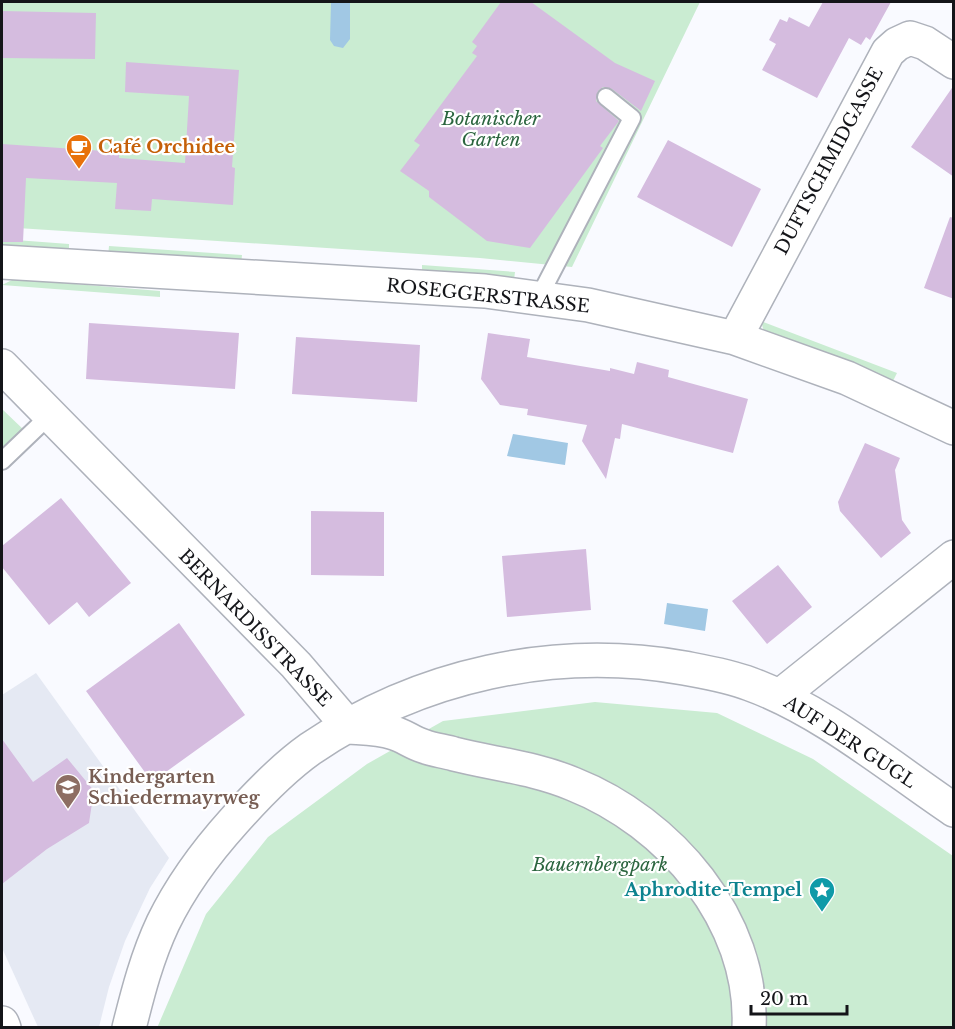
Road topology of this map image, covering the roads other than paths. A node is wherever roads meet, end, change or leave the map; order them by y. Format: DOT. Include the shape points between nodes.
graph roads {
  1 [pos="954,62"];
  2 [pos="606,97"];
  3 [pos="2,262"];
  4 [pos="539,297"];
  5 [pos="735,338"];
  6 [pos="2,366"];
  7 [pos="49,416"];
  8 [pos="954,428"];
  9 [pos="2,461"];
  10 [pos="954,557"];
  11 [pos="780,696"];
  12 [pos="349,727"];
  13 [pos="954,810"];
  14 [pos="2,1023"];
  15 [pos="3,1028"];
  16 [pos="129,1028"];
  17 [pos="749,1028"];
  1 -- 5 [label="street, DUFTSCHMIDGASSE" via="910,38 888,52"];
  2 -- 4 [label="lane" via="632,118"];
  3 -- 4 [label="street, ROSEGGERSTRASSE"];
  4 -- 5 [label="street, ROSEGGERSTRASSE"];
  5 -- 8 [label="street, ROSEGGERSTRASSE" via="847,378"];
  6 -- 7 [label="street, BERNARDISSTRASSE"];
  7 -- 9 [label="lane"];
  7 -- 12 [label="street, BERNARDISSTRASSE" via="296,665"];
  10 -- 11 [label="street"];
  11 -- 12 [label="street, AUF DER GUGL" via="748,683 650,662 560,661 454,679 405,698"];
  11 -- 13 [label="street, AUF DER GUGL"];
  12 -- 16 [label="street, AUF DER GUGL" via="310,749 280,773 216,841 163,923"];
  12 -- 17 [label="street" via="393,732 422,746 523,768 573,783 619,805 677,853 714,902 743,965"];
  14 -- 15 [label="street"];
}
